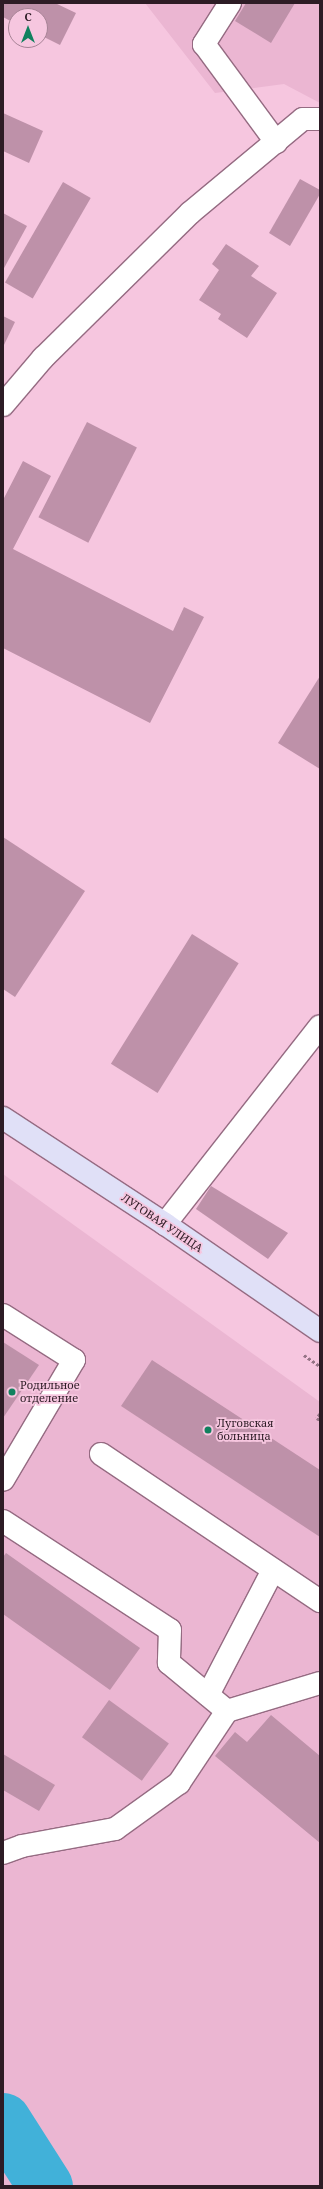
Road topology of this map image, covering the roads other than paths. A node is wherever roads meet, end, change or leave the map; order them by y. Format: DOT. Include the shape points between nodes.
graph roads {
  1 [pos="230,3"];
  2 [pos="320,119"];
  3 [pos="276,142"];
  4 [pos="3,405"];
  5 [pos="320,1026"];
  6 [pos="3,1118"];
  7 [pos="165,1224"];
  8 [pos="3,1315"];
  9 [pos="320,1331"];
  10 [pos="101,1454"];
  11 [pos="3,1480"];
  12 [pos="3,1522"];
  13 [pos="273,1570"];
  14 [pos="320,1601"];
  15 [pos="320,1683"];
  16 [pos="208,1695"];
  17 [pos="227,1711"];
  18 [pos="3,1853"];
  1 -- 3 [label="street" via="204,44"];
  2 -- 3 [label="street" via="303,119"];
  3 -- 4 [label="street" via="190,213 43,358"];
  5 -- 7 [label="street"];
  6 -- 7 [label="main road, ЛУГОВАЯ УЛИЦА"];
  7 -- 9 [label="main road, ЛУГОВАЯ УЛИЦА"];
  8 -- 11 [label="street" via="74,1360"];
  10 -- 13 [label="street"];
  12 -- 16 [label="street" via="170,1630 169,1663"];
  13 -- 14 [label="street"];
  13 -- 16 [label="street"];
  15 -- 17 [label="street"];
  16 -- 17 [label="street"];
  17 -- 18 [label="street" via="179,1783 115,1829 22,1846"];
}
